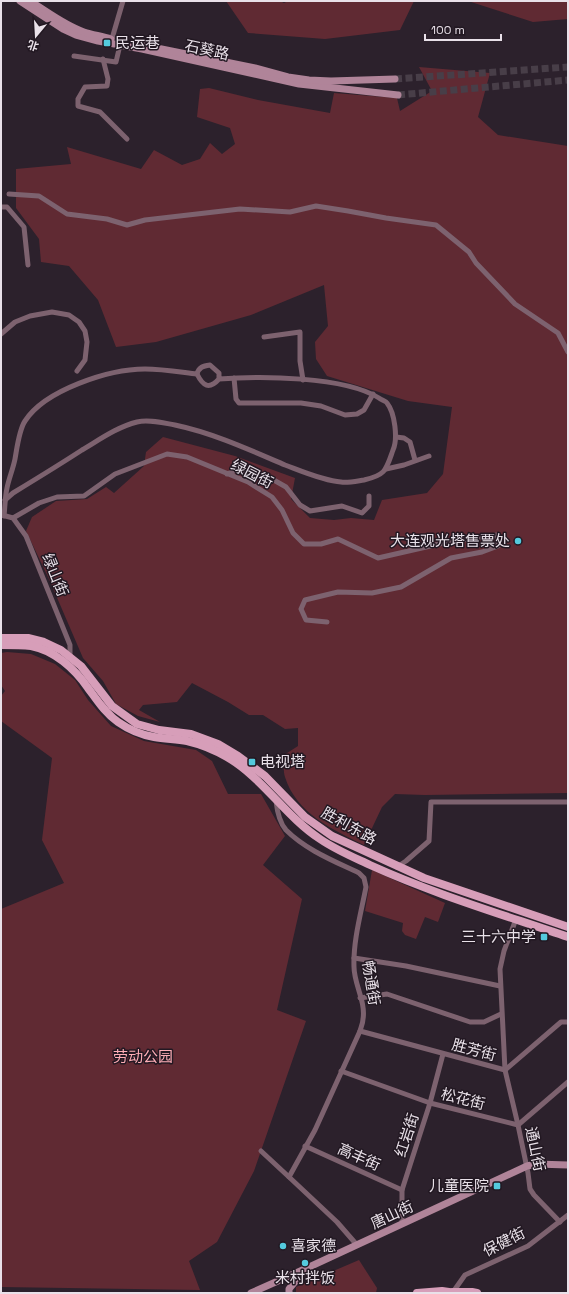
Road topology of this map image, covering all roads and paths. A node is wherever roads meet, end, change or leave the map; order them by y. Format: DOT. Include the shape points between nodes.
graph roads {
  1 [pos="20,1"];
  2 [pos="30,1"];
  3 [pos="123,1"];
  4 [pos="112,41"];
  5 [pos="120,45"];
  6 [pos="74,56"];
  7 [pos="103,59"];
  8 [pos="395,79"];
  9 [pos="398,96"];
  10 [pos="127,139"];
  11 [pos="9,194"];
  12 [pos="1,207"];
  13 [pos="28,265"];
  14 [pos="1,334"];
  15 [pos="264,337"];
  16 [pos="568,352"];
  17 [pos="77,371"];
  18 [pos="196,374"];
  19 [pos="234,378"];
  20 [pos="219,379"];
  21 [pos="303,380"];
  22 [pos="373,394"];
  23 [pos="396,437"];
  24 [pos="429,456"];
  25 [pos="415,460"];
  26 [pos="386,469"];
  27 [pos="227,474"];
  28 [pos="369,496"];
  29 [pos="5,500"];
  30 [pos="3,515"];
  31 [pos="12,518"];
  32 [pos="327,622"];
  33 [pos="1,638"];
  34 [pos="1,646"];
  35 [pos="70,657"];
  36 [pos="276,801"];
  37 [pos="568,802"];
  38 [pos="397,867"];
  39 [pos="516,919"];
  40 [pos="568,928"];
  41 [pos="568,937"];
  42 [pos="354,958"];
  43 [pos="500,986"];
  44 [pos="360,998"];
  45 [pos="501,1014"];
  46 [pos="568,1022"];
  47 [pos="360,1031"];
  48 [pos="443,1054"];
  49 [pos="505,1070"];
  50 [pos="341,1071"];
  51 [pos="568,1082"];
  52 [pos="430,1103"];
  53 [pos="518,1124"];
  54 [pos="305,1146"];
  55 [pos="260,1151"];
  56 [pos="568,1165"];
  57 [pos="527,1166"];
  58 [pos="289,1177"];
  59 [pos="402,1190"];
  60 [pos="568,1215"];
  61 [pos="560,1222"];
  62 [pos="402,1224"];
  63 [pos="357,1245"];
  64 [pos="307,1268"];
  65 [pos="251,1293"];
  66 [pos="289,1293"];
  67 [pos="417,1293"];
  68 [pos="455,1293"];
  69 [pos="478,1293"];
  1 -- 4 [label="main road, 石葵路" via="70,32 98,41"];
  2 -- 4 [label="main road" via="76,29"];
  3 -- 4 [label="street"];
  4 -- 5 [label="main road, 石葵路"];
  4 -- 8 [label="main road" via="309,80"];
  5 -- 7 [label="street" via="116,62"];
  5 -- 9 [label="main road, 石葵路" via="299,84"];
  6 -- 7 [label="street"];
  7 -- 10 [label="street" via="108,78 107,86 85,87 78,99 78,106 100,112"];
  11 -- 16 [label="street" via="39,196 67,214 107,219 127,225 145,220 240,209 290,212 316,206 436,225 469,252 476,263 515,304 558,333"];
  12 -- 13 [label="street" via="7,207 24,227"];
  14 -- 17 [label="street" via="15,322 30,316 52,312 69,315 79,322 87,342 85,360"];
  15 -- 21 [label="street" via="300,332"];
  18 -- 20 [label="street" via="201,383 208,386"];
  18 -- 20 [label="street" via="203,366 210,365 219,373"];
  18 -- 29 [label="street" via="144,369 113,373 79,383 51,398 34,410 24,422"];
  19 -- 20 [label="street"];
  19 -- 21 [label="street"];
  19 -- 22 [label="street" via="236,399 240,403 301,403 321,406 346,415 364,410"];
  21 -- 22 [label="street" via="344,385"];
  22 -- 23 [label="street" via="388,404 394,419"];
  23 -- 25 [label="street" via="410,442"];
  23 -- 26 [label="street"];
  24 -- 25 [label="street"];
  25 -- 26 [label="street"];
  26 -- 29 [label="street" via="376,477 341,482 308,474 184,427 154,421 139,422 124,426 100,439"];
  27 -- 28 [label="street" via="237,470 265,475 286,486 300,505 310,511 342,506 362,513 369,506"];
  27 -- 31 [label="street, 绿园街" via="187,457 167,454 115,474 84,496 57,497 39,503"];
  27 -- 32 [label="street, 绿园街" via="248,482 272,497 282,510 293,533 304,544 321,544 338,539 378,558 448,542 497,535 498,546 451,558 401,587 372,593 338,592 305,600 301,609 306,620"];
  29 -- 30 [label="street"];
  30 -- 31 [label="street"];
  31 -- 35 [label="street, 绿山街" via="26,536 70,644"];
  33 -- 35 [label="main road, 胜利东路" via="28,638 44,642"];
  34 -- 36 [label="main road" via="33,646 59,659 75,671 106,713 118,722 144,734 187,741 226,756 261,784"];
  35 -- 38 [label="main road, 胜利东路" via="81,666 112,706 137,724 191,734 218,744 265,776 305,817 332,836"];
  36 -- 39 [label="main road" via="307,830 343,852 423,888"];
  36 -- 42 [label="street, 畅通街" via="277,813 286,829 312,850 359,873 364,878 366,887"];
  37 -- 38 [label="street" via="431,802 429,841"];
  38 -- 40 [label="main road, 胜利东路"];
  39 -- 41 [label="main road"];
  39 -- 43 [label="street, 通山街" via="502,959"];
  42 -- 43 [label="street"];
  42 -- 44 [label="street, 畅通街"];
  43 -- 45 [label="street, 通山街"];
  44 -- 45 [label="street" via="387,994 470,1022 484,1022"];
  44 -- 47 [label="street, 畅通街" via="364,1018"];
  45 -- 49 [label="street, 通山街"];
  46 -- 49 [label="street, 胜芳街" via="561,1022"];
  47 -- 48 [label="street, 胜芳街"];
  47 -- 50 [label="street, 畅通街"];
  48 -- 49 [label="street, 胜芳街"];
  48 -- 52 [label="street, 红岩街"];
  49 -- 53 [label="street, 通山街"];
  50 -- 52 [label="street, 松花街"];
  50 -- 54 [label="street, 畅通街" via="315,1130"];
  51 -- 53 [label="street"];
  52 -- 53 [label="street, 松花街"];
  52 -- 59 [label="street, 红岩街"];
  53 -- 57 [label="street, 通山街"];
  54 -- 58 [label="street, 畅通街"];
  54 -- 59 [label="street, 高丰街"];
  55 -- 58 [label="street"];
  56 -- 57 [label="main road, 唐山街"];
  57 -- 61 [label="street, 通山街" via="530,1189"];
  57 -- 62 [label="main road, 唐山街"];
  58 -- 63 [label="street" via="337,1222"];
  59 -- 62 [label="street, 红岩街"];
  60 -- 61 [label="street, 保健街"];
  61 -- 68 [label="street, 保健街" via="528,1246 465,1275"];
  62 -- 63 [label="main road, 唐山街"];
  63 -- 64 [label="main road, 唐山街"];
  64 -- 65 [label="main road, 唐山街"];
  64 -- 66 [label="main road" via="289,1289"];
  67 -- 68 [label="main road"];
  68 -- 69 [label="main road"];
}
